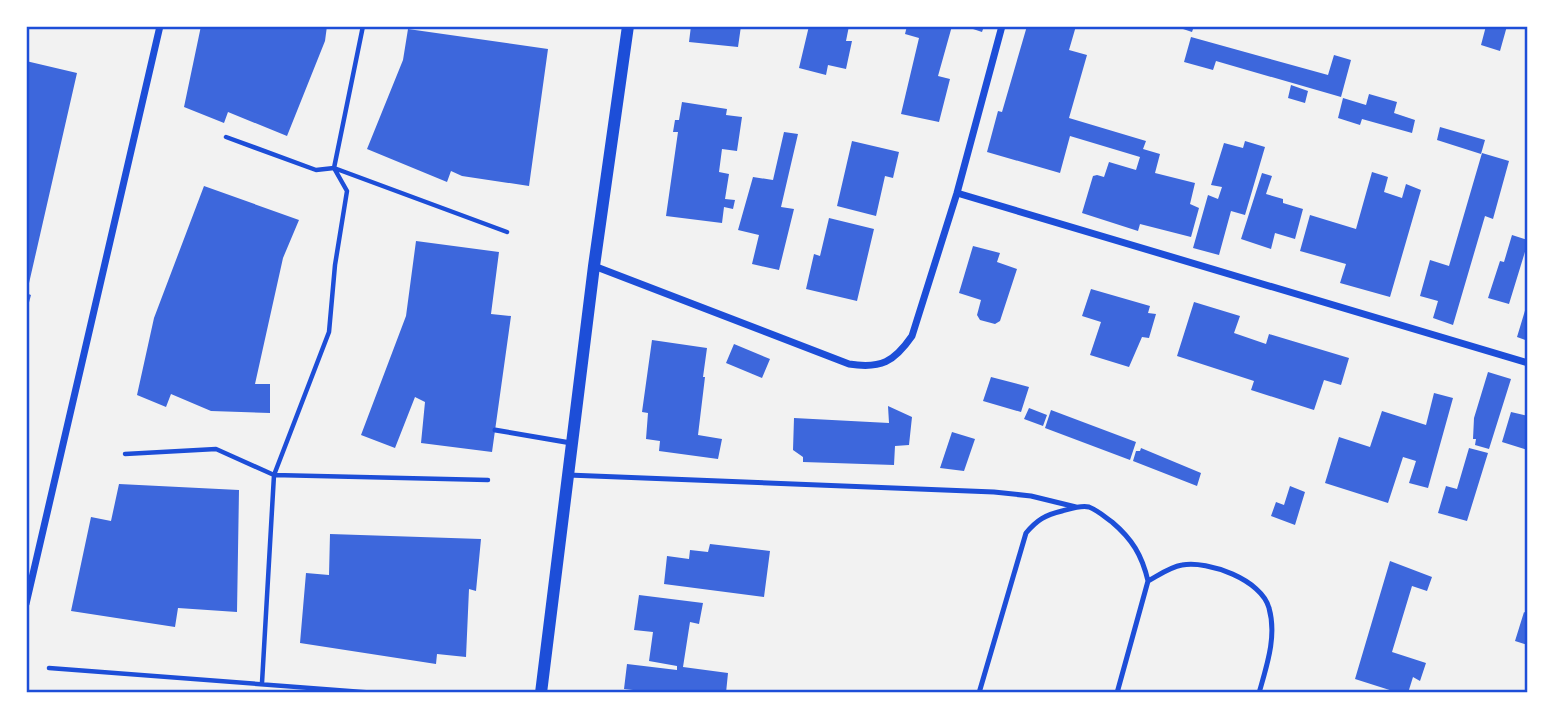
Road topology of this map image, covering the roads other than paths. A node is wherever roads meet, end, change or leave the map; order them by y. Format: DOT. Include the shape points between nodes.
graph roads {
  1 [pos="160,26"];
  2 [pos="628,26"];
  3 [pos="1002,26"];
  4 [pos="957,194"];
  5 [pos="594,266"];
  6 [pos="1528,363"];
  7 [pos="495,430"];
  8 [pos="572,443"];
  9 [pos="568,475"];
  10 [pos="1076,507"];
  11 [pos="1148,581"];
  12 [pos="26,604"];
  13 [pos="541,693"];
  14 [pos="979,693"];
  15 [pos="1117,693"];
  16 [pos="1259,693"];
  1 -- 12 [label="street"];
  2 -- 5 [label="street"];
  3 -- 4 [label="street"];
  4 -- 5 [label="street" via="912,336 901,353 868,367 799,347"];
  4 -- 6 [label="street"];
  5 -- 8 [label="street"];
  7 -- 8 [label="lane"];
  8 -- 9 [label="street"];
  9 -- 10 [label="lane" via="994,492"];
  9 -- 13 [label="street"];
  10 -- 11 [label="lane" via="1104,515 1124,532 1135,544"];
  10 -- 14 [label="lane" via="1038,519 1026,533"];
  11 -- 15 [label="lane"];
  11 -- 16 [label="lane" via="1173,567 1192,564 1226,571 1250,583 1269,604 1273,631"];
}
